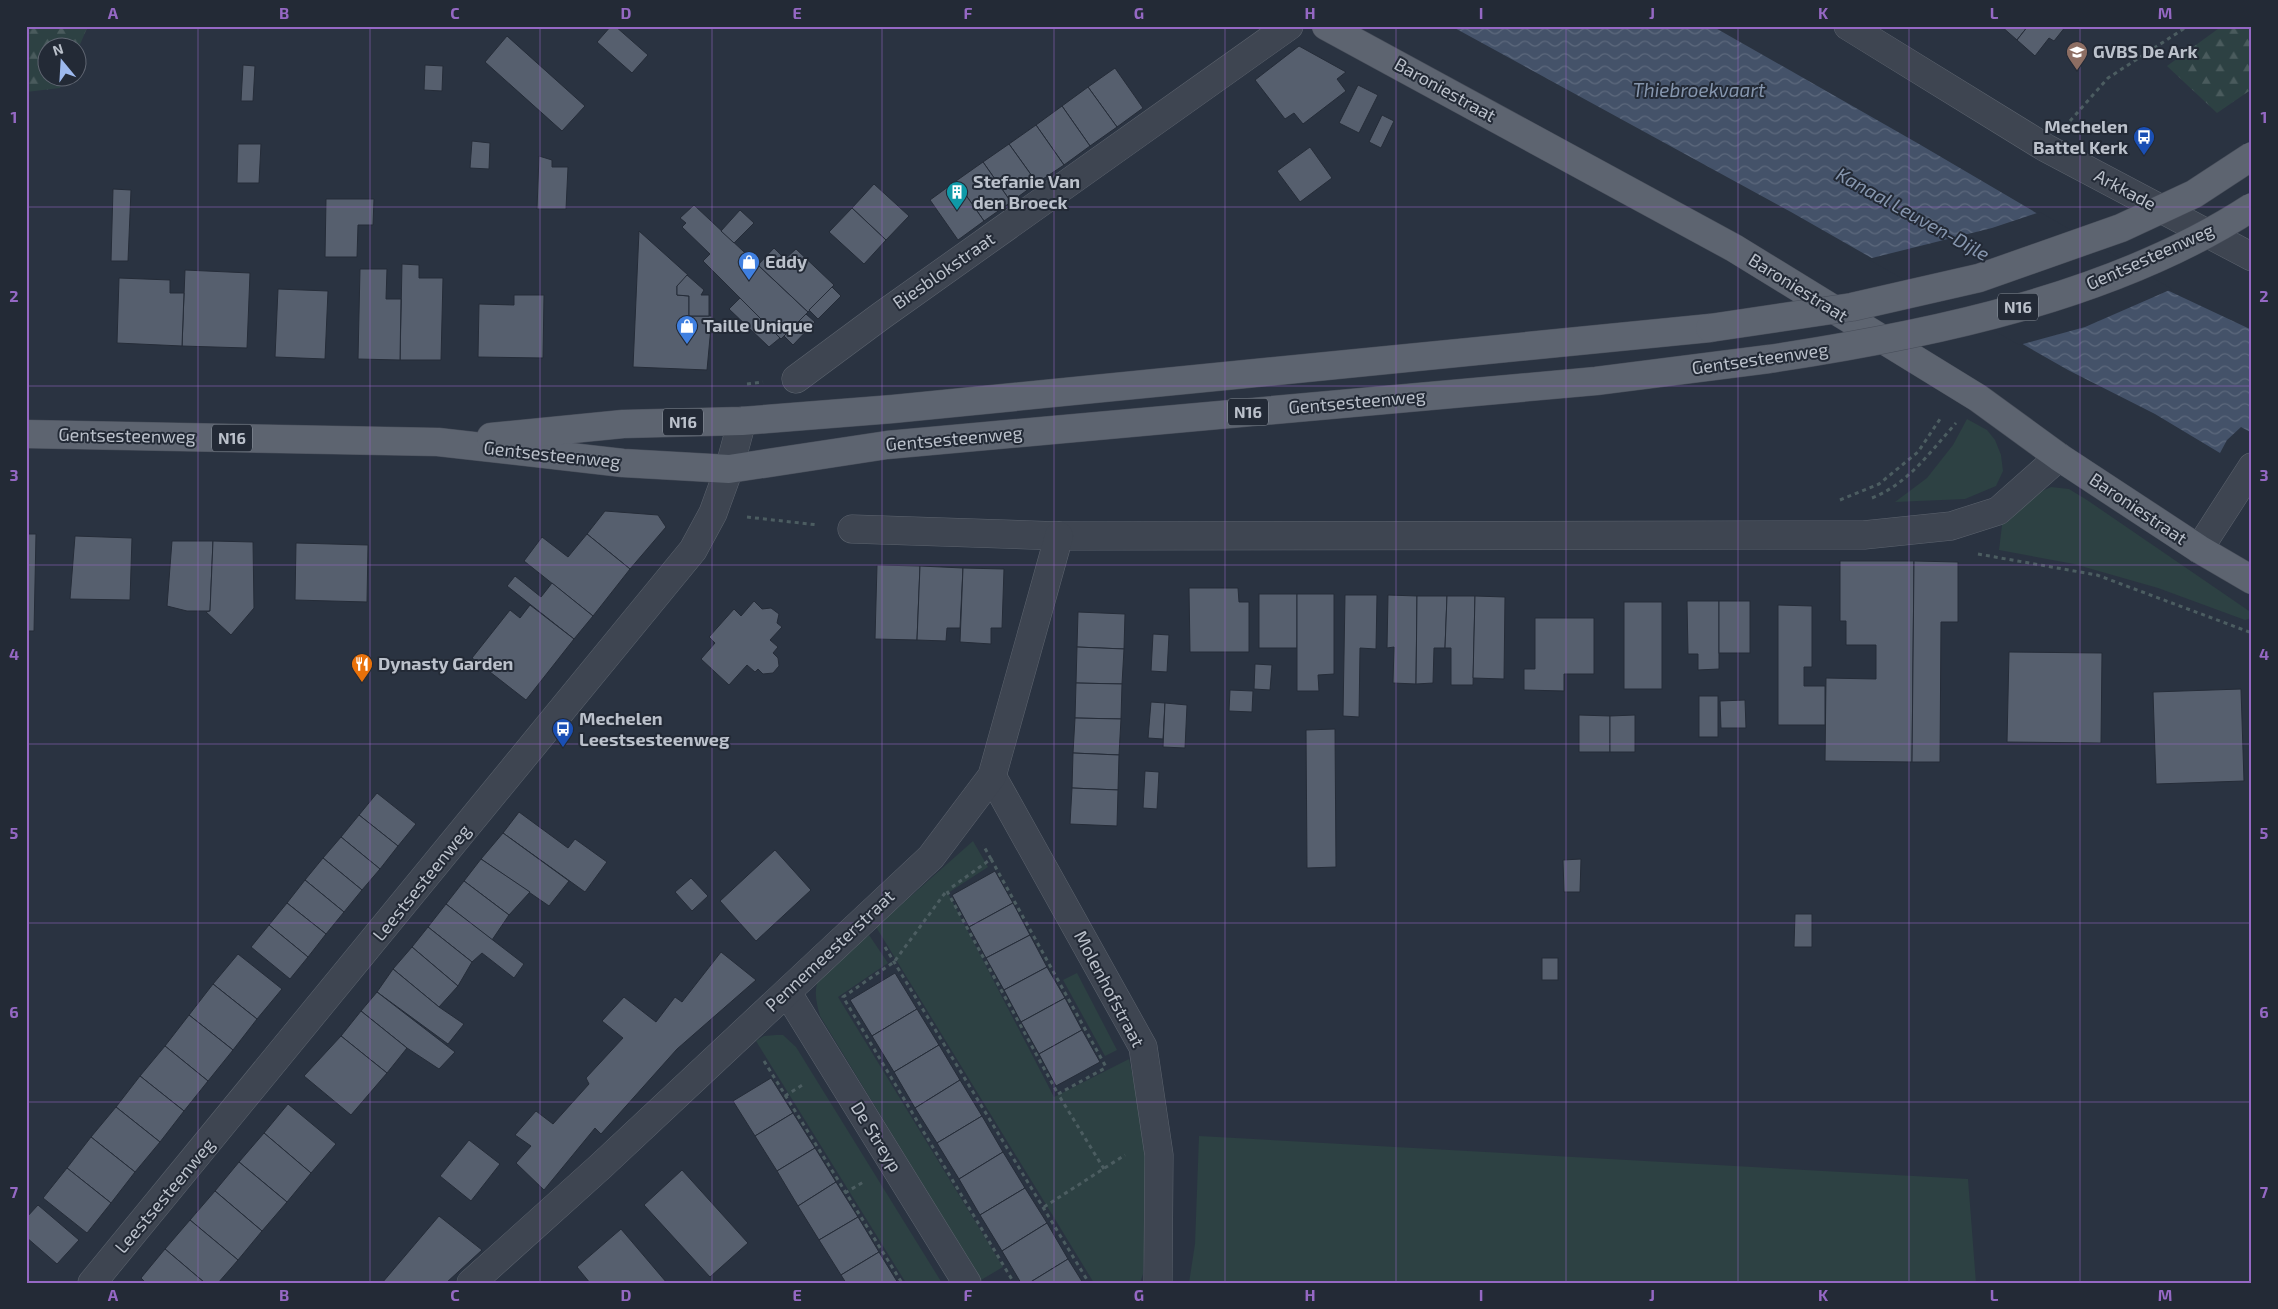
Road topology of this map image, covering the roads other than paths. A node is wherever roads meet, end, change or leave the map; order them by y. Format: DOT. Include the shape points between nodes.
graph roads {
  1 [pos="1289,26"];
  2 [pos="1326,26"];
  3 [pos="1848,26"];
  4 [pos="2252,156"];
  5 [pos="2252,207"];
  6 [pos="2252,257"];
  7 [pos="796,379"];
  8 [pos="742,421"];
  9 [pos="26,434"];
  10 [pos="438,442"];
  11 [pos="2059,457"];
  12 [pos="2252,467"];
  13 [pos="728,469"];
  14 [pos="852,529"];
  15 [pos="1060,536"];
  16 [pos="2198,549"];
  17 [pos="2252,580"];
  18 [pos="992,776"];
  19 [pos="787,992"];
  20 [pos="92,1283"];
  21 [pos="471,1283"];
  22 [pos="967,1283"];
  23 [pos="1158,1283"];
  1 -- 7 [label="street, Biesblokstraat"];
  2 -- 11 [label="main road, Baroniestraat" via="1734,248 1968,393"];
  3 -- 6 [label="street, Arkkade" via="2046,148"];
  4 -- 8 [label="main road, Gentsesteenweg / N16, bridge" via="2194,194 2121,228 1979,278 1852,307 1710,328"];
  5 -- 13 [label="main road, Gentsesteenweg / N16, bridge" via="2230,222 2153,259 2088,285 1934,330 1862,345 1596,381 887,445"];
  8 -- 10 [label="main road, Gentsesteenweg / N16" via="623,424"];
  8 -- 13 [label="street, Leestsesteenweg"];
  9 -- 10 [label="main road, Gentsesteenweg / N16"];
  10 -- 13 [label="main road, Gentsesteenweg / N16" via="623,463"];
  11 -- 15 [label="street" via="1998,511 1950,526 1864,535"];
  11 -- 16 [label="main road, Baroniestraat"];
  12 -- 16 [label="street"];
  13 -- 20 [label="street, Leestsesteenweg" via="713,513 693,550"];
  14 -- 15 [label="street"];
  15 -- 18 [label="street, Pennemeesterstraat"];
  16 -- 17 [label="main road, Baroniestraat"];
  18 -- 19 [label="street, Pennemeesterstraat" via="931,857"];
  18 -- 23 [label="street, Molenhofstraat" via="1143,1047 1159,1155"];
  19 -- 21 [label="street, Pennemeesterstraat"];
  19 -- 22 [label="street, De Streyp"];
}
